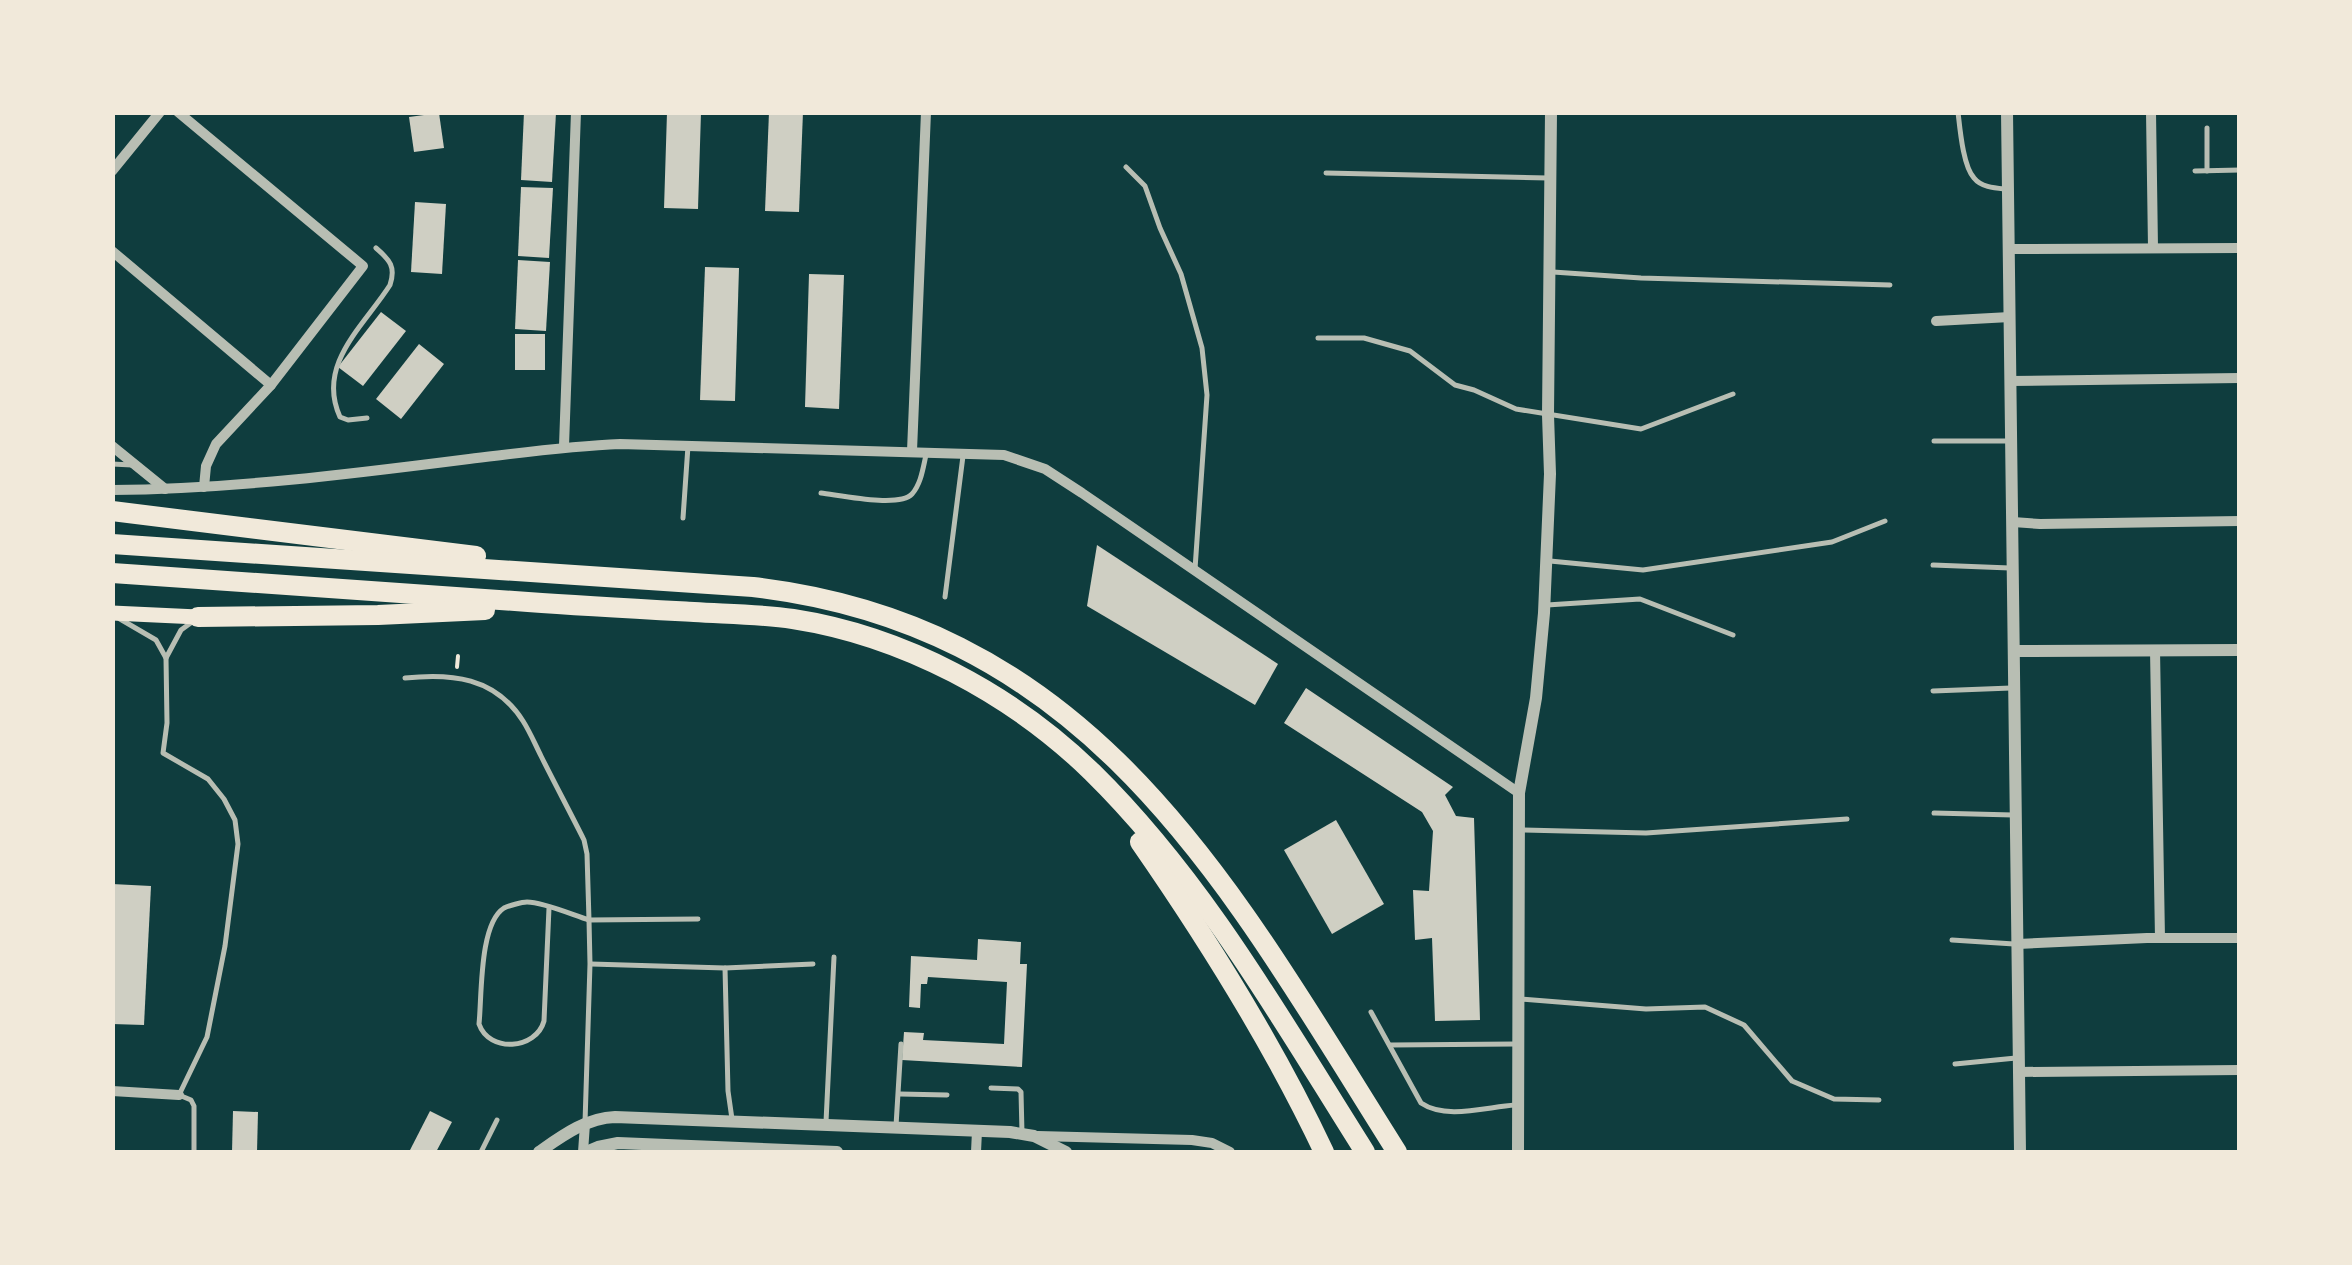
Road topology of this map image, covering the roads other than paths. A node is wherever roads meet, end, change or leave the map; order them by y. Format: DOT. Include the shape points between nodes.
graph roads {
  1 [pos="160,112"];
  2 [pos="178,112"];
  3 [pos="576,112"];
  4 [pos="926,112"];
  5 [pos="1551,112"];
  6 [pos="1958,112"];
  7 [pos="2007,112"];
  8 [pos="2151,112"];
  9 [pos="2207,128"];
  10 [pos="1126,167"];
  11 [pos="2240,170"];
  12 [pos="112,171"];
  13 [pos="2195,171"];
  14 [pos="2207,171"];
  15 [pos="1326,173"];
  16 [pos="1551,178"];
  17 [pos="2008,189"];
  18 [pos="376,248"];
  19 [pos="2153,248"];
  20 [pos="2240,248"];
  21 [pos="2009,249"];
  22 [pos="112,252"];
  23 [pos="1549,272"];
  24 [pos="1890,285"];
  25 [pos="2010,316"];
  26 [pos="1936,321"];
  27 [pos="1318,338"];
  28 [pos="2240,378"];
  29 [pos="2010,381"];
  30 [pos="270,385"];
  31 [pos="1733,394"];
  32 [pos="1548,416"];
  33 [pos="367,418"];
  34 [pos="1934,441"];
  35 [pos="2011,441"];
  36 [pos="112,446"];
  37 [pos="564,446"];
  38 [pos="688,446"];
  39 [pos="912,451"];
  40 [pos="926,452"];
  41 [pos="964,454"];
  42 [pos="112,464"];
  43 [pos="135,465"];
  44 [pos="204,487"];
  45 [pos="112,490"];
  46 [pos="166,490"];
  47 [pos="821,492"];
  48 [pos="112,512"];
  49 [pos="682,518"];
  50 [pos="1885,521"];
  51 [pos="2240,521"];
  52 [pos="2012,522"];
  53 [pos="112,544"];
  54 [pos="1546,560"];
  55 [pos="1933,565"];
  56 [pos="2013,568"];
  57 [pos="1194,569"];
  58 [pos="112,572"];
  59 [pos="716,585"];
  60 [pos="945,597"];
  61 [pos="567,605"];
  62 [pos="1544,605"];
  63 [pos="112,614"];
  64 [pos="198,617"];
  65 [pos="1734,636"];
  66 [pos="2014,650"];
  67 [pos="2155,650"];
  68 [pos="2240,650"];
  69 [pos="166,658"];
  70 [pos="405,678"];
  71 [pos="2014,688"];
  72 [pos="1932,691"];
  73 [pos="1090,771"];
  74 [pos="1519,792"];
  75 [pos="1934,812"];
  76 [pos="2016,815"];
  77 [pos="1847,820"];
  78 [pos="1519,830"];
  79 [pos="550,908"];
  80 [pos="698,919"];
  81 [pos="589,920"];
  82 [pos="2160,938"];
  83 [pos="2240,938"];
  84 [pos="1952,940"];
  85 [pos="2018,944"];
  86 [pos="834,956"];
  87 [pos="590,964"];
  88 [pos="812,964"];
  89 [pos="725,968"];
  90 [pos="1518,999"];
  91 [pos="1372,1012"];
  92 [pos="901,1044"];
  93 [pos="1518,1044"];
  94 [pos="1390,1045"];
  95 [pos="1335,1054"];
  96 [pos="1955,1064"];
  97 [pos="2019,1065"];
  98 [pos="2240,1070"];
  99 [pos="991,1088"];
  100 [pos="112,1091"];
  101 [pos="899,1094"];
  102 [pos="178,1095"];
  103 [pos="948,1095"];
  104 [pos="1879,1100"];
  105 [pos="1518,1105"];
  106 [pos="497,1120"];
  107 [pos="733,1122"];
  108 [pos="766,1122"];
  109 [pos="584,1124"];
  110 [pos="826,1125"];
  111 [pos="896,1128"];
  112 [pos="977,1131"];
  113 [pos="1028,1135"];
  114 [pos="733,1150"];
  115 [pos="765,1151"];
  116 [pos="194,1152"];
  117 [pos="481,1152"];
  118 [pos="539,1152"];
  119 [pos="584,1152"];
  120 [pos="837,1152"];
  121 [pos="976,1152"];
  122 [pos="1066,1152"];
  123 [pos="1230,1152"];
  124 [pos="1324,1152"];
  125 [pos="1365,1152"];
  126 [pos="1397,1152"];
  127 [pos="1411,1152"];
  128 [pos="1518,1152"];
  129 [pos="2020,1152"];
  1 -- 12 [label="street"];
  2 -- 30 [label="street" via="363,266"];
  3 -- 37 [label="street"];
  4 -- 39 [label="street"];
  5 -- 16 [label="street"];
  6 -- 17 [label="lane" via="1975,181"];
  7 -- 17 [label="street"];
  8 -- 19 [label="street"];
  9 -- 14 [label="lane"];
  10 -- 57 [label="lane" via="1144,186 1181,274 1202,348 1207,395"];
  11 -- 14 [label="lane"];
  13 -- 14 [label="lane"];
  15 -- 16 [label="lane"];
  16 -- 23 [label="street"];
  17 -- 21 [label="street"];
  18 -- 33 [label="lane" via="390,259 394,275 342,350 334,379 340,417"];
  19 -- 20 [label="street"];
  19 -- 21 [label="street"];
  21 -- 25 [label="street"];
  22 -- 30 [label="street"];
  23 -- 24 [label="lane"];
  23 -- 32 [label="street"];
  25 -- 26 [label="street"];
  25 -- 29 [label="street"];
  27 -- 32 [label="lane" via="1364,338 1410,352 1454,386"];
  28 -- 29 [label="street"];
  29 -- 35 [label="street"];
  30 -- 44 [label="street" via="216,444"];
  31 -- 32 [label="lane" via="1641,429"];
  32 -- 54 [label="street"];
  34 -- 35 [label="lane"];
  35 -- 52 [label="street"];
  36 -- 43 [label="street"];
  37 -- 38 [label="street"];
  37 -- 44 [label="street"];
  38 -- 39 [label="street"];
  38 -- 49 [label="lane"];
  39 -- 40 [label="street"];
  40 -- 41 [label="street"];
  40 -- 47 [label="lane" via="918,482 904,500"];
  41 -- 57 [label="street" via="1004,455 1045,470"];
  41 -- 60 [label="lane"];
  42 -- 43 [label="lane"];
  43 -- 46 [label="street"];
  44 -- 46 [label="street"];
  45 -- 46 [label="street"];
  48 -- 59 [label="highway"];
  50 -- 54 [label="lane" via="1832,542 1642,570"];
  51 -- 52 [label="street"];
  52 -- 56 [label="street"];
  53 -- 59 [label="highway"];
  54 -- 62 [label="street"];
  55 -- 56 [label="lane"];
  56 -- 66 [label="street"];
  57 -- 74 [label="street"];
  58 -- 61 [label="highway"];
  59 -- 95 [label="highway" via="789,591 882,614 986,661 1058,709 1125,767 1192,844"];
  61 -- 64 [label="highway"];
  61 -- 73 [label="highway" via="756,615 856,633 973,684"];
  62 -- 65 [label="lane" via="1640,599"];
  62 -- 74 [label="street"];
  63 -- 64 [label="main road"];
  63 -- 69 [label="lane" via="156,640"];
  64 -- 69 [label="lane" via="181,630"];
  66 -- 67 [label="street"];
  66 -- 71 [label="street"];
  67 -- 68 [label="street"];
  67 -- 82 [label="street"];
  69 -- 102 [label="lane" via="163,753 208,779 235,820 238,844 206,1038"];
  70 -- 81 [label="lane" via="434,674 480,684 522,719 584,840"];
  71 -- 72 [label="lane"];
  71 -- 76 [label="street"];
  73 -- 124 [label="highway" via="1240,998"];
  73 -- 125 [label="highway" via="1215,919"];
  74 -- 78 [label="street"];
  75 -- 76 [label="lane"];
  76 -- 85 [label="street"];
  77 -- 78 [label="lane" via="1646,833"];
  78 -- 90 [label="street"];
  79 -- 79 [label="lane" via="529,902 504,908 492,922 480,1024 493,1042 514,1044 541,1032"];
  79 -- 81 [label="lane"];
  80 -- 81 [label="lane"];
  81 -- 87 [label="lane"];
  82 -- 83 [label="street"];
  82 -- 85 [label="street"];
  84 -- 85 [label="lane"];
  85 -- 97 [label="street"];
  86 -- 110 [label="lane"];
  87 -- 89 [label="lane"];
  87 -- 109 [label="lane"];
  88 -- 89 [label="lane"];
  89 -- 107 [label="lane"];
  90 -- 93 [label="street"];
  90 -- 104 [label="lane" via="1706,1007 1744,1025 1792,1081 1834,1099"];
  91 -- 94 [label="lane"];
  92 -- 101 [label="lane"];
  93 -- 94 [label="lane"];
  93 -- 105 [label="street"];
  94 -- 105 [label="lane" via="1430,1110"];
  95 -- 126 [label="highway"];
  95 -- 127 [label="highway"];
  96 -- 97 [label="lane"];
  97 -- 98 [label="street"];
  97 -- 129 [label="street"];
  99 -- 113 [label="lane" via="1021,1092"];
  100 -- 102 [label="street"];
  101 -- 103 [label="lane"];
  101 -- 111 [label="lane"];
  102 -- 116 [label="lane" via="194,1106"];
  105 -- 128 [label="street"];
  106 -- 117 [label="lane"];
  107 -- 108 [label="street"];
  107 -- 109 [label="street" via="615,1117"];
  107 -- 114 [label="street"];
  108 -- 110 [label="street"];
  108 -- 115 [label="street"];
  109 -- 118 [label="street"];
  109 -- 119 [label="street"];
  110 -- 111 [label="street"];
  111 -- 112 [label="street"];
  112 -- 113 [label="street"];
  112 -- 121 [label="street"];
  113 -- 122 [label="street"];
  113 -- 123 [label="street" via="1192,1140"];
  114 -- 115 [label="street"];
  114 -- 119 [label="street" via="618,1143"];
  115 -- 120 [label="street"];
}
